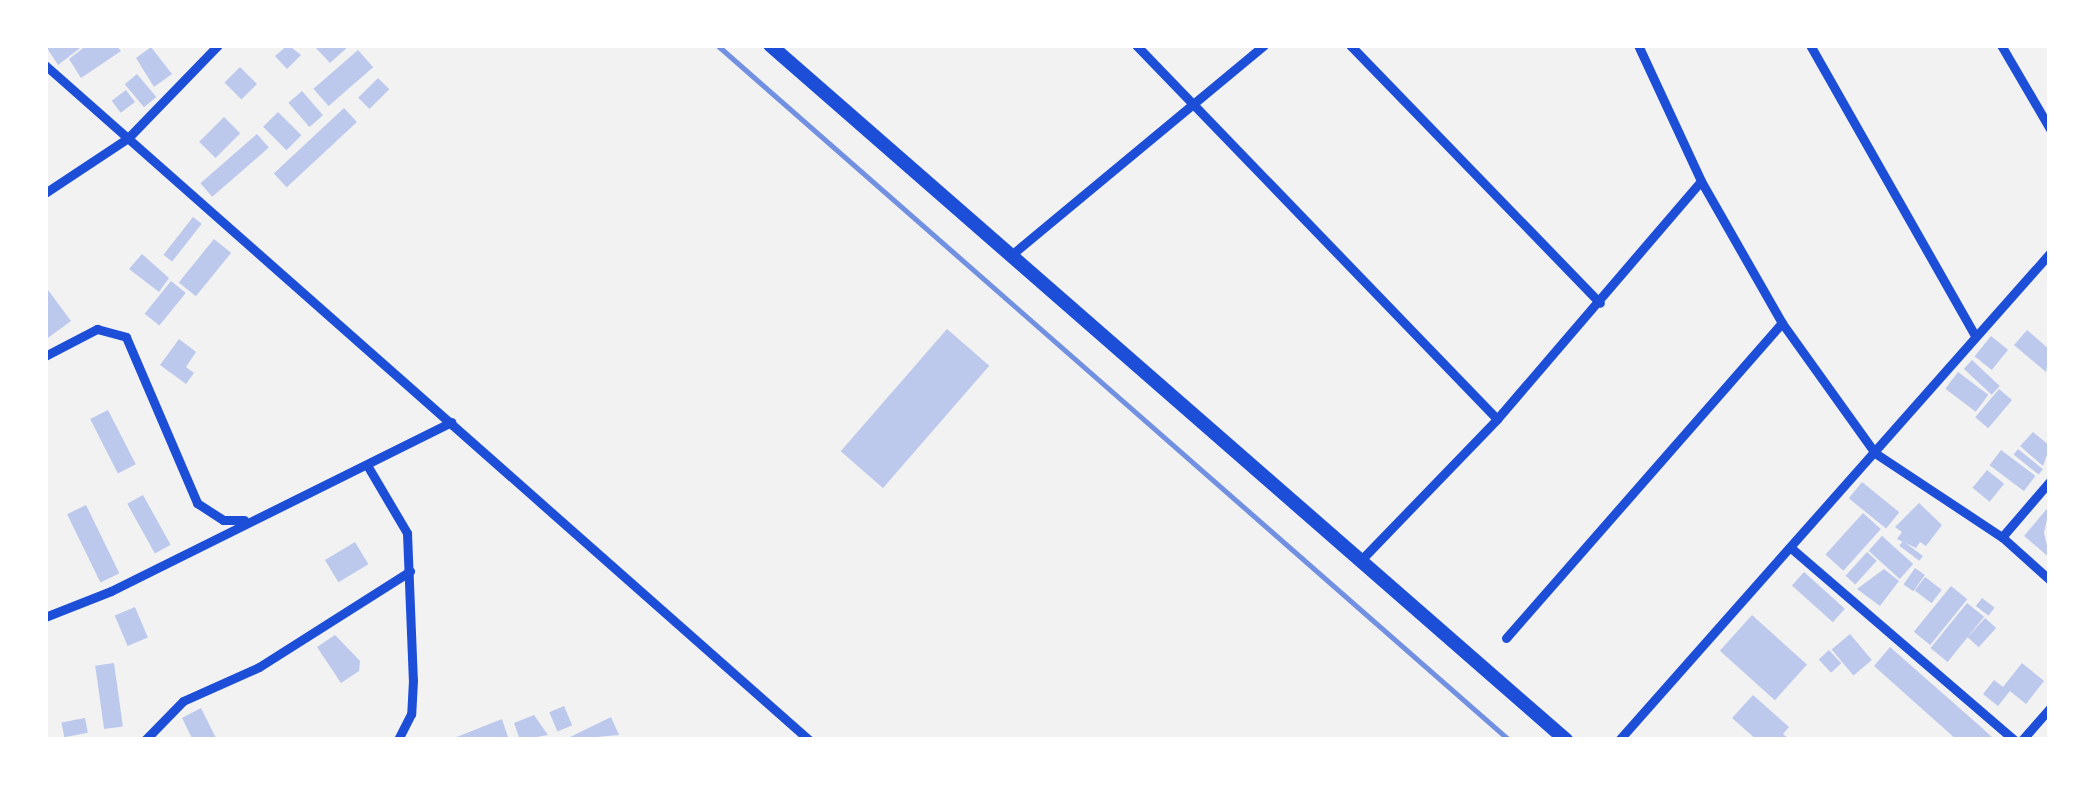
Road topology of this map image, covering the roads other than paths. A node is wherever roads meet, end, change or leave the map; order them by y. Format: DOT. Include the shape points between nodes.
graph roads {
  1 [pos="218,45"];
  2 [pos="770,45"];
  3 [pos="1136,45"];
  4 [pos="1264,45"];
  5 [pos="1350,45"];
  6 [pos="1638,45"];
  7 [pos="1810,45"];
  8 [pos="2000,45"];
  9 [pos="45,66"];
  10 [pos="1195,102"];
  11 [pos="2050,129"];
  12 [pos="128,138"];
  13 [pos="1702,180"];
  14 [pos="45,194"];
  15 [pos="2050,253"];
  16 [pos="1008,258"];
  17 [pos="1600,303"];
  18 [pos="1782,323"];
  19 [pos="1975,335"];
  20 [pos="45,356"];
  21 [pos="1497,418"];
  22 [pos="451,422"];
  23 [pos="1875,453"];
  24 [pos="367,465"];
  25 [pos="2050,481"];
  26 [pos="246,520"];
  27 [pos="2002,536"];
  28 [pos="1790,548"];
  29 [pos="1360,561"];
  30 [pos="410,572"];
  31 [pos="2050,580"];
  32 [pos="45,618"];
  33 [pos="1506,638"];
  34 [pos="2050,708"];
  35 [pos="146,740"];
  36 [pos="398,740"];
  37 [pos="809,740"];
  38 [pos="1566,740"];
  39 [pos="1619,740"];
  40 [pos="2018,740"];
  1 -- 12 [label="street"];
  2 -- 16 [label="highway"];
  3 -- 10 [label="street"];
  4 -- 10 [label="street"];
  5 -- 17 [label="street"];
  6 -- 13 [label="street"];
  7 -- 19 [label="street"];
  8 -- 11 [label="street"];
  9 -- 12 [label="street"];
  10 -- 16 [label="street"];
  10 -- 21 [label="street"];
  12 -- 14 [label="street"];
  12 -- 22 [label="street"];
  13 -- 17 [label="street"];
  13 -- 18 [label="street"];
  15 -- 19 [label="street"];
  16 -- 29 [label="highway"];
  17 -- 21 [label="street"];
  18 -- 23 [label="street"];
  18 -- 33 [label="street"];
  19 -- 23 [label="street"];
  20 -- 26 [label="street" via="97,329 126,337 197,503 223,520"];
  21 -- 29 [label="street"];
  22 -- 24 [label="street"];
  22 -- 37 [label="street"];
  23 -- 27 [label="street"];
  23 -- 28 [label="street"];
  24 -- 26 [label="street"];
  24 -- 30 [label="street" via="407,534"];
  25 -- 27 [label="street"];
  26 -- 32 [label="street"];
  27 -- 31 [label="street"];
  28 -- 39 [label="street"];
  28 -- 40 [label="street"];
  29 -- 38 [label="highway"];
  30 -- 35 [label="street" via="259,667 183,700"];
  30 -- 36 [label="street" via="411,714"];
  34 -- 40 [label="street"];
}
